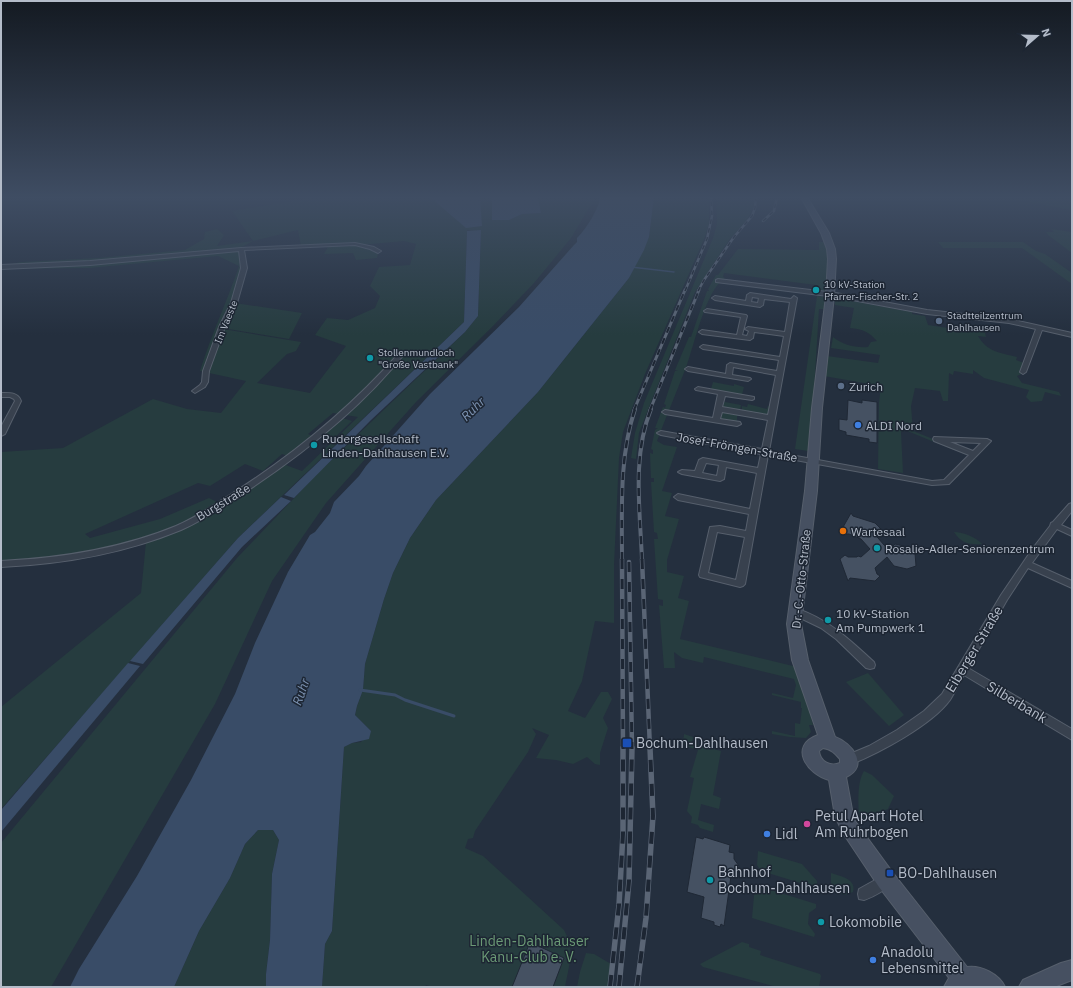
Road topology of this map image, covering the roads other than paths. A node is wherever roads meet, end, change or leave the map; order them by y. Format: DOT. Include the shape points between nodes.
graph roads {
  1 [pos="829,243"];
  2 [pos="241,248"];
  3 [pos="378,251"];
  4 [pos="1,267"];
  5 [pos="718,281"];
  6 [pos="830,295"];
  7 [pos="794,296"];
  8 [pos="715,298"];
  9 [pos="707,311"];
  10 [pos="1040,327"];
  11 [pos="741,328"];
  12 [pos="752,329"];
  13 [pos="702,332"];
  14 [pos="786,334"];
  15 [pos="1072,335"];
  16 [pos="739,337"];
  17 [pos="703,347"];
  18 [pos="734,352"];
  19 [pos="402,353"];
  20 [pos="782,359"];
  21 [pos="730,365"];
  22 [pos="742,367"];
  23 [pos="688,369"];
  24 [pos="1022,372"];
  25 [pos="779,373"];
  26 [pos="729,376"];
  27 [pos="739,378"];
  28 [pos="748,379"];
  29 [pos="698,389"];
  30 [pos="195,391"];
  31 [pos="722,393"];
  32 [pos="1,395"];
  33 [pos="752,398"];
  34 [pos="719,409"];
  35 [pos="734,411"];
  36 [pos="665,412"];
  37 [pos="771,418"];
  38 [pos="716,421"];
  39 [pos="661,433"];
  40 [pos="1,434"];
  41 [pos="765,451"];
  42 [pos="973,454"];
  43 [pos="813,461"];
  44 [pos="723,464"];
  45 [pos="761,471"];
  46 [pos="682,472"];
  47 [pos="698,474"];
  48 [pos="678,497"];
  49 [pos="1072,506"];
  50 [pos="753,512"];
  51 [pos="1054,525"];
  52 [pos="1072,533"];
  53 [pos="749,535"];
  54 [pos="1,564"];
  55 [pos="1027,564"];
  56 [pos="1072,585"];
  57 [pos="795,612"];
  58 [pos="870,665"];
  59 [pos="962,669"];
  60 [pos="1072,735"];
  61 [pos="828,741"];
  62 [pos="849,760"];
  63 [pos="837,773"];
  64 [pos="886,880"];
  65 [pos="864,894"];
  66 [pos="1072,970"];
  67 [pos="959,983"];
  68 [pos="994,987"];
  69 [pos="1030,987"];
  1 -- 6 [label="street, Dr.-C.-Otto-Straße" via="831,249"];
  2 -- 3 [label="street" via="355,244"];
  2 -- 4 [label="street" via="90,263"];
  2 -- 30 [label="street, Im Vaeste" via="244,268 234,303 222,327 206,371 205,382"];
  5 -- 7 [label="street"];
  6 -- 7 [label="street"];
  6 -- 10 [label="street"];
  6 -- 43 [label="street, Dr.-C.-Otto-Straße"];
  7 -- 8 [label="street" via="762,297 760,305"];
  7 -- 14 [label="street"];
  9 -- 11 [label="street" via="744,316"];
  10 -- 15 [label="street"];
  10 -- 24 [label="street"];
  11 -- 12 [label="street"];
  11 -- 16 [label="street"];
  12 -- 14 [label="street"];
  12 -- 16 [label="street" via="750,338"];
  13 -- 16 [label="street"];
  14 -- 20 [label="street"];
  17 -- 18 [label="street"];
  18 -- 20 [label="street"];
  18 -- 21 [label="street"];
  19 -- 54 [label="street, Burgstraße" via="360,397 272,472 180,527 142,541 77,557"];
  20 -- 25 [label="street"];
  21 -- 22 [label="street"];
  21 -- 26 [label="street"];
  22 -- 25 [label="street"];
  22 -- 27 [label="street"];
  23 -- 26 [label="street"];
  25 -- 37 [label="street"];
  26 -- 27 [label="street"];
  27 -- 28 [label="street"];
  29 -- 31 [label="street"];
  31 -- 33 [label="street"];
  31 -- 34 [label="street"];
  32 -- 40 [label="street" via="14,396 18,401"];
  34 -- 35 [label="street"];
  34 -- 38 [label="street"];
  35 -- 37 [label="street"];
  35 -- 38 [label="street" via="734,422"];
  36 -- 38 [label="street"];
  37 -- 41 [label="street"];
  39 -- 41 [label="street, Josef-Frömgen-Straße"];
  41 -- 43 [label="street, Josef-Frömgen-Straße"];
  41 -- 45 [label="street"];
  42 -- 42 [label="street" via="937,439 963,437 990,440"];
  42 -- 43 [label="street" via="946,482 917,481"];
  43 -- 57 [label="street, Dr.-C.-Otto-Straße"];
  44 -- 45 [label="street"];
  44 -- 47 [label="street" via="703,460"];
  44 -- 47 [label="street" via="720,479"];
  45 -- 50 [label="street"];
  46 -- 47 [label="street"];
  48 -- 50 [label="street"];
  49 -- 51 [label="street, Eiberger Straße"];
  50 -- 53 [label="street"];
  51 -- 52 [label="street"];
  51 -- 55 [label="street, Eiberger Straße"];
  53 -- 53 [label="street" via="740,584 703,575 713,529"];
  55 -- 56 [label="street"];
  55 -- 59 [label="street, Eiberger Straße"];
  57 -- 58 [label="street" via="824,625"];
  57 -- 61 [label="street, Dr.-C.-Otto-Straße" via="795,636 800,660"];
  59 -- 60 [label="street, Silberbank"];
  59 -- 62 [label="street, Eiberger Straße" via="936,709 869,751"];
  61 -- 62 [label="street" via="842,748"];
  61 -- 63 [label="street" via="814,744 811,756 821,769"];
  62 -- 63 [label="street" via="846,769"];
  63 -- 64 [label="street" via="847,823"];
  64 -- 65 [label="street"];
  64 -- 67 [label="street"];
  66 -- 69 [label="street"];
  67 -- 68 [label="street" via="967,977 978,978"];
}
